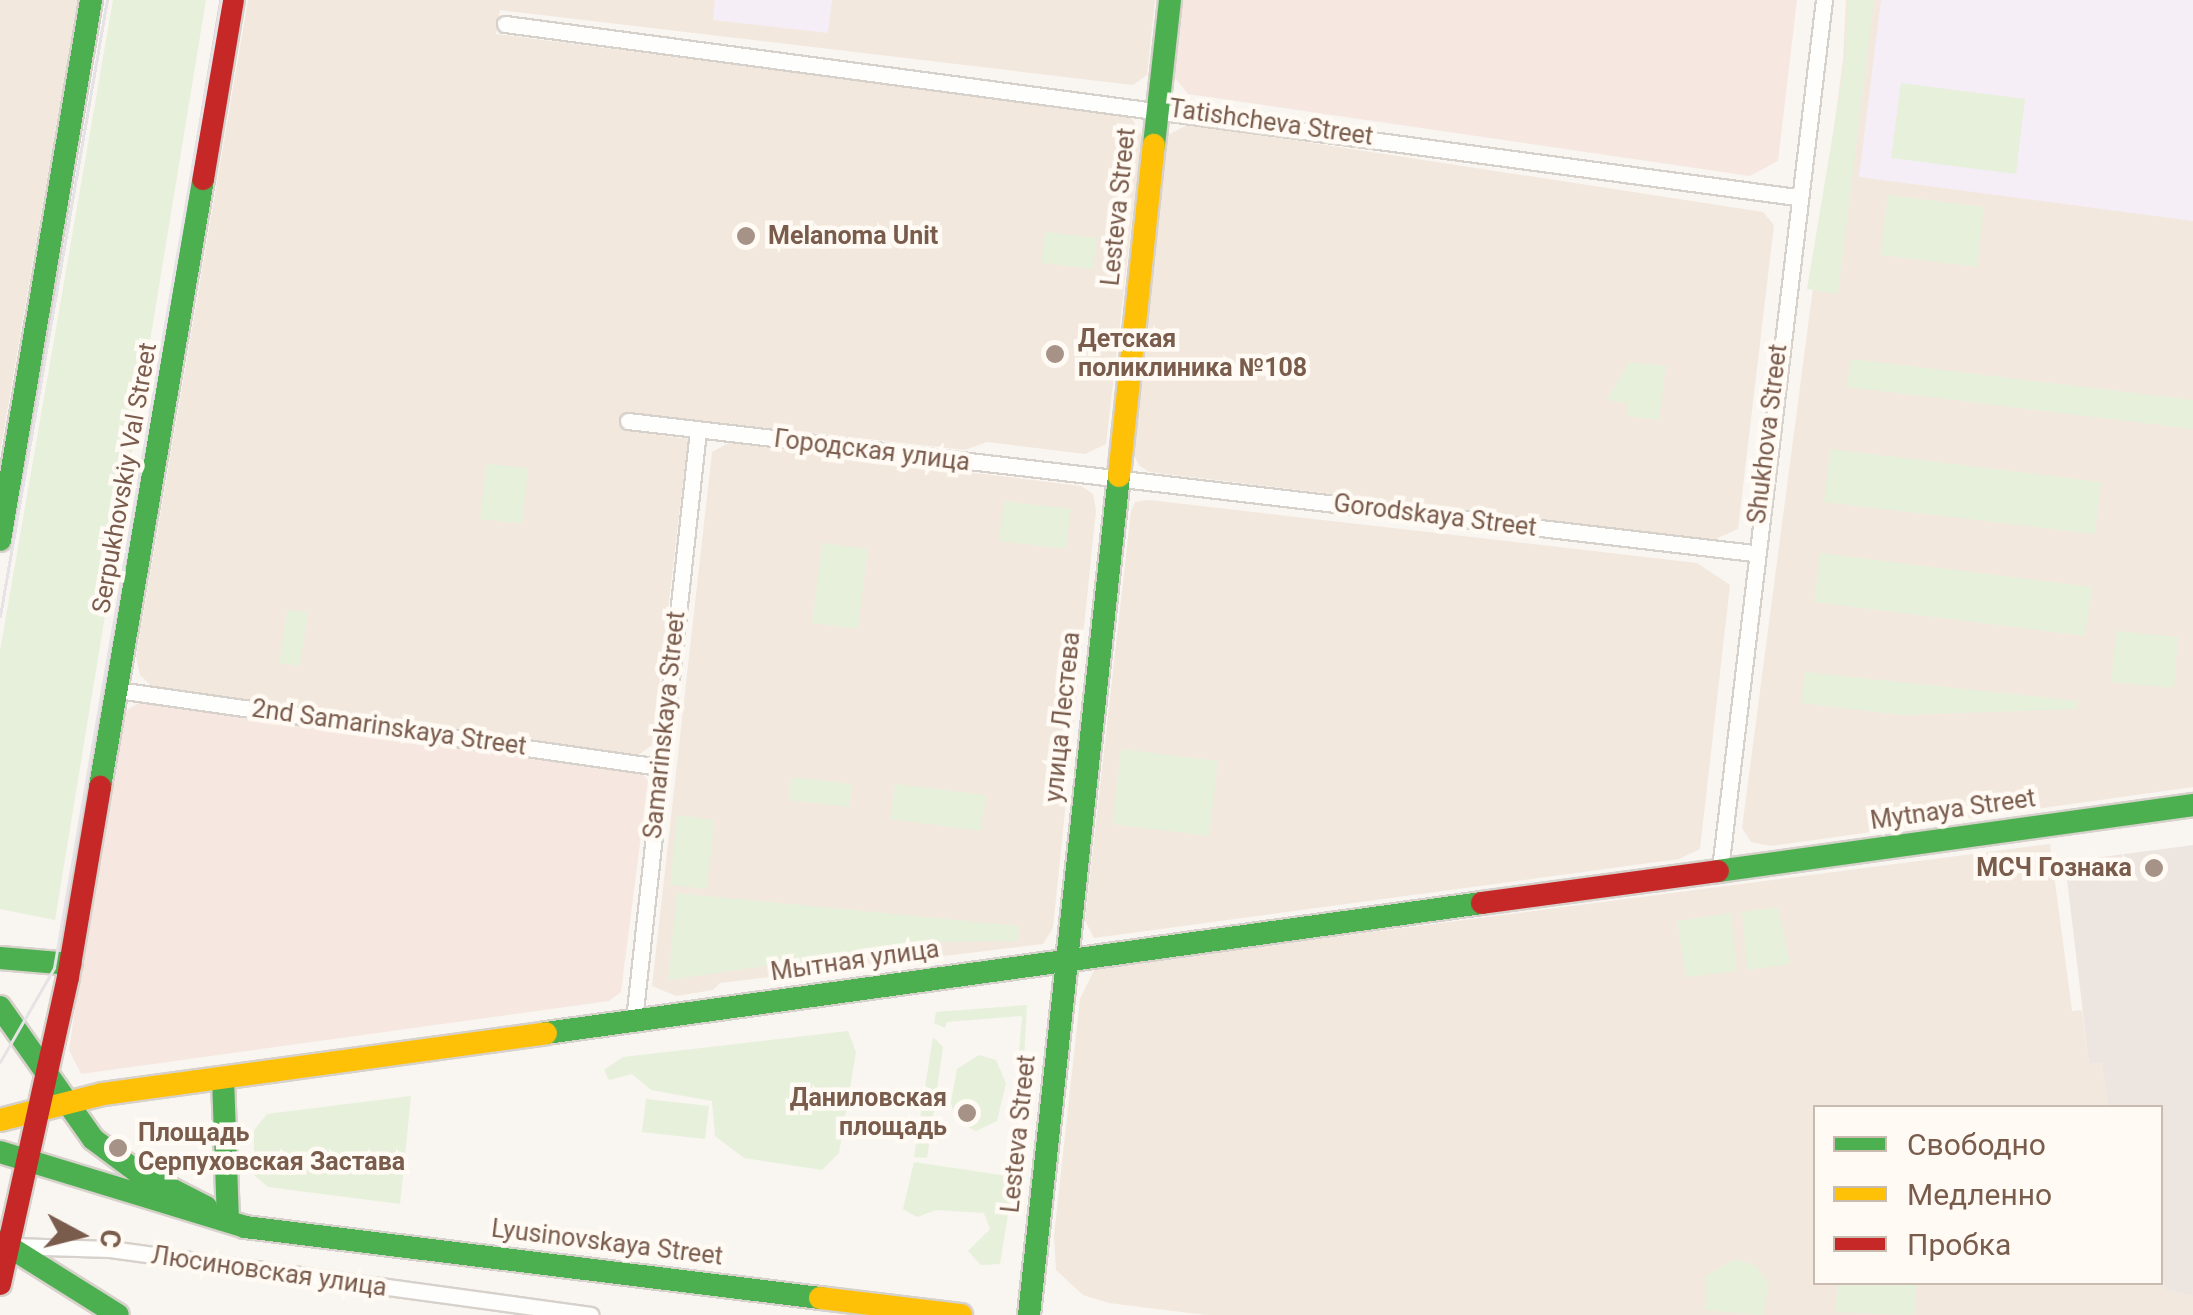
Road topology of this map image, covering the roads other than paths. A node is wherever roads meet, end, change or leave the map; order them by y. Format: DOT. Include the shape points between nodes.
graph roads {
  1 [pos="91,0"];
  2 [pos="233,0"];
  3 [pos="1170,0"];
  4 [pos="1824,0"];
  5 [pos="506,24"];
  6 [pos="1157,107"];
  7 [pos="1797,197"];
  8 [pos="628,421"];
  9 [pos="698,430"];
  10 [pos="1116,480"];
  11 [pos="0,540"];
  12 [pos="1754,553"];
  13 [pos="117,690"];
  14 [pos="660,767"];
  15 [pos="2193,805"];
  16 [pos="1720,870"];
  17 [pos="0,958"];
  18 [pos="1065,960"];
  19 [pos="70,964"];
  20 [pos="0,1007"];
  21 [pos="634,1020"];
  22 [pos="48,1070"];
  23 [pos="222,1078"];
  24 [pos="68,1102"];
  25 [pos="38,1110"];
  26 [pos="0,1120"];
  27 [pos="0,1152"];
  28 [pos="27,1161"];
  29 [pos="237,1222"];
  30 [pos="3,1241"];
  31 [pos="0,1284"];
  32 [pos="951,1314"];
  33 [pos="118,1315"];
  34 [pos="590,1315"];
  35 [pos="1029,1315"];
  1 -- 11 [label="main road"];
  2 -- 13 [label="main road, Serpukhovskiy Val Street"];
  3 -- 6 [label="main road, Lesteva Street"];
  4 -- 7 [label="street, Shukhova Street"];
  5 -- 6 [label="street, Tatishcheva Street"];
  6 -- 7 [label="street, Tatishcheva Street"];
  6 -- 10 [label="main road, Lesteva Street"];
  7 -- 12 [label="street, Shukhova Street"];
  8 -- 9 [label="street, Городская улица"];
  9 -- 10 [label="street, Городская улица"];
  9 -- 14 [label="street, Samarinskaya Street"];
  10 -- 12 [label="street, Gorodskaya Street"];
  10 -- 18 [label="main road, улица Лестева"];
  12 -- 16 [label="street, Shukhova Street"];
  13 -- 14 [label="street, 2nd Samarinskaya Street"];
  13 -- 19 [label="main road, Serpukhovskiy Val Street"];
  14 -- 21 [label="street, Samarinskaya Street"];
  15 -- 16 [label="main road, Mytnaya Street"];
  16 -- 18 [label="main road, Мытная улица"];
  17 -- 19 [label="main road"];
  18 -- 21 [label="main road, Мытная улица"];
  18 -- 35 [label="main road, Lesteva Street"];
  19 -- 22 [label="main road, Serpukhovskiy Val Street"];
  20 -- 22 [label="main road"];
  21 -- 23 [label="main road, Мытная улица"];
  22 -- 24 [label="main road"];
  22 -- 25 [label="main road, Serpukhovskiy Val Street"];
  23 -- 24 [label="main road, Мытная улица"];
  23 -- 29 [label="main road"];
  24 -- 25 [label="main road, Мытная улица"];
  24 -- 29 [label="main road" via="111,1155"];
  25 -- 26 [label="main road, Мытная улица"];
  25 -- 28 [label="main road, Serpukhovskiy Val Street"];
  27 -- 28 [label="main road"];
  28 -- 29 [label="main road"];
  28 -- 30 [label="main road, Serpukhovskiy Val Street"];
  29 -- 32 [label="main road, Lyusinovskaya Street"];
  30 -- 31 [label="main road, Serpukhovskiy Val Street"];
  30 -- 33 [label="main road"];
  30 -- 34 [label="street, Люсиновская улица" via="110,1249"];
}
